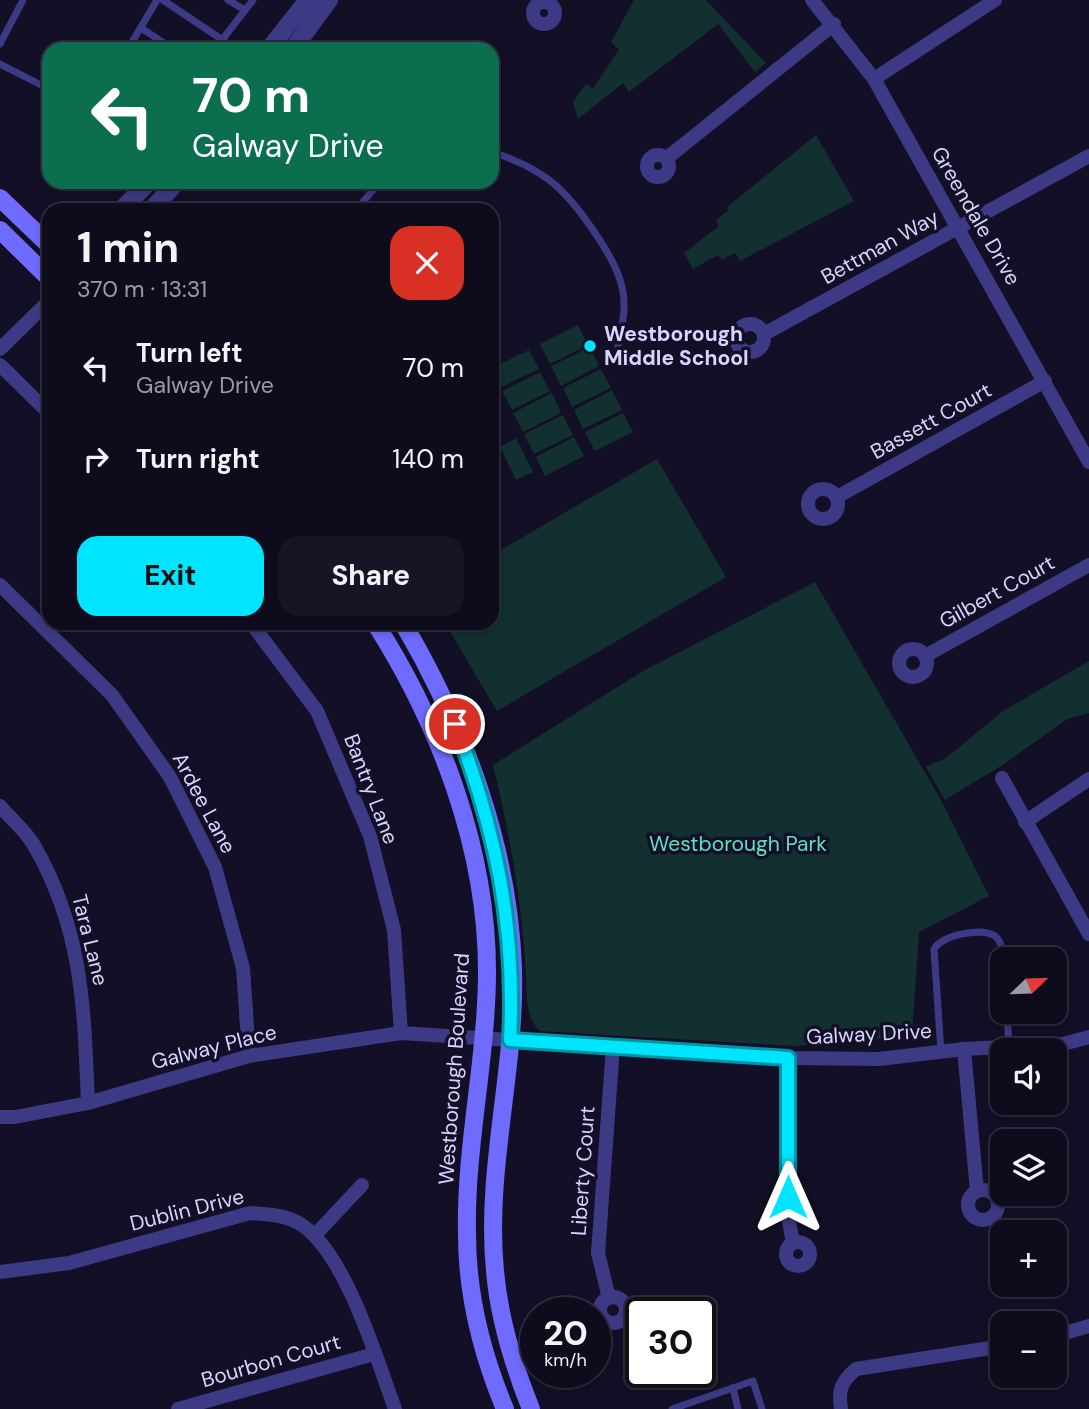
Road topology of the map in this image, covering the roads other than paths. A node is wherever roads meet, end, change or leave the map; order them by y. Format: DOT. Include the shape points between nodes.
graph roads {
  1 [pos="23,0"];
  2 [pos="157,0"];
  3 [pos="163,0"];
  4 [pos="228,0"];
  5 [pos="253,0"];
  6 [pos="309,0"];
  7 [pos="329,0"];
  8 [pos="811,0"];
  9 [pos="995,0"];
  10 [pos="245,10"];
  11 [pos="834,24"];
  12 [pos="141,28"];
  13 [pos="223,40"];
  14 [pos="132,42"];
  15 [pos="162,42"];
  16 [pos="226,42"];
  17 [pos="275,42"];
  18 [pos="297,42"];
  19 [pos="0,44"];
  20 [pos="0,64"];
  21 [pos="874,79"];
  22 [pos="42,85"];
  23 [pos="499,154"];
  24 [pos="1089,156"];
  25 [pos="667,158"];
  26 [pos="139,189"];
  27 [pos="171,189"];
  28 [pos="374,189"];
  29 [pos="0,198"];
  30 [pos="127,203"];
  31 [pos="158,203"];
  32 [pos="362,203"];
  33 [pos="959,228"];
  34 [pos="0,230"];
  35 [pos="42,238"];
  36 [pos="42,271"];
  37 [pos="42,308"];
  38 [pos="764,334"];
  39 [pos="618,346"];
  40 [pos="0,349"];
  41 [pos="0,365"];
  42 [pos="1045,381"];
  43 [pos="42,406"];
  44 [pos="1089,462"];
  45 [pos="837,498"];
  46 [pos="1089,565"];
  47 [pos="0,584"];
  48 [pos="42,626"];
  49 [pos="46,630"];
  50 [pos="256,630"];
  51 [pos="379,630"];
  52 [pos="407,630"];
  53 [pos="925,656"];
  54 [pos="1002,778"];
  55 [pos="1089,779"];
  56 [pos="0,806"];
  57 [pos="1025,822"];
  58 [pos="1089,934"];
  59 [pos="1001,947"];
  60 [pos="401,1033"];
  61 [pos="483,1037"];
  62 [pos="1089,1037"];
  63 [pos="510,1040"];
  64 [pos="1067,1043"];
  65 [pos="613,1046"];
  66 [pos="990,1047"];
  67 [pos="964,1049"];
  68 [pos="941,1052"];
  69 [pos="249,1056"];
  70 [pos="788,1058"];
  71 [pos="88,1103"];
  72 [pos="0,1116"];
  73 [pos="362,1185"];
  74 [pos="977,1191"];
  75 [pos="315,1235"];
  76 [pos="793,1243"];
  77 [pos="0,1272"];
  78 [pos="609,1297"];
  79 [pos="1089,1326"];
  80 [pos="1067,1332"];
  81 [pos="990,1348"];
  82 [pos="374,1354"];
  83 [pos="733,1388"];
  84 [pos="178,1409"];
  85 [pos="395,1409"];
  86 [pos="505,1409"];
  87 [pos="531,1409"];
  88 [pos="672,1409"];
  89 [pos="738,1409"];
  90 [pos="762,1409"];
  91 [pos="841,1409"];
  1 -- 19 [label="lane"];
  2 -- 12 [label="lane"];
  3 -- 13 [label="lane"];
  4 -- 10 [label="lane"];
  5 -- 10 [label="lane"];
  6 -- 17 [label="street"];
  7 -- 18 [label="street"];
  8 -- 11 [label="street, Greendale Drive"];
  9 -- 21 [label="street"];
  10 -- 13 [label="lane"];
  11 -- 21 [label="street, Greendale Drive"];
  11 -- 25 [label="street"];
  12 -- 14 [label="lane"];
  12 -- 15 [label="lane"];
  13 -- 16 [label="lane"];
  20 -- 22 [label="lane"];
  21 -- 33 [label="street, Greendale Drive"];
  23 -- 39 [label="lane" via="521,161 561,187 601,243 622,286 623,324"];
  24 -- 33 [label="street, Bettman Way"];
  26 -- 30 [label="street"];
  27 -- 31 [label="street"];
  28 -- 32 [label="lane"];
  29 -- 35 [label="main road"];
  33 -- 38 [label="street, Bettman Way"];
  33 -- 42 [label="street, Greendale Drive"];
  34 -- 36 [label="main road"];
  37 -- 40 [label="street"];
  41 -- 43 [label="street"];
  42 -- 44 [label="street, Greendale Drive"];
  42 -- 45 [label="street, Bassett Court"];
  46 -- 53 [label="street, Gilbert Court"];
  47 -- 48 [label="street, Ardee Lane"];
  49 -- 69 [label="street, Ardee Lane" via="112,695 170,777 215,867 243,968"];
  50 -- 60 [label="street, Bantry Lane" via="317,711 370,836 394,930"];
  51 -- 61 [label="main road, Westborough Boulevard" via="425,714 467,833 485,934"];
  52 -- 63 [label="main road" via="455,724 490,828 510,932"];
  54 -- 57 [label="street"];
  55 -- 57 [label="street"];
  56 -- 71 [label="street, Tara Lane" via="34,844 66,911 83,991"];
  57 -- 58 [label="street"];
  59 -- 68 [label="lane" via="995,936 984,933 937,943"];
  60 -- 61 [label="street, Galway Place"];
  60 -- 69 [label="street, Galway Place"];
  61 -- 63 [label="street, Galway Drive"];
  61 -- 86 [label="main road, Westborough Boulevard" via="467,1247 475,1313"];
  62 -- 64 [label="street, Galway Drive"];
  63 -- 65 [label="street, Galway Drive"];
  63 -- 87 [label="main road" via="495,1197 494,1269 508,1342"];
  65 -- 70 [label="street, Galway Drive"];
  65 -- 78 [label="street, Liberty Court" via="598,1253"];
  66 -- 67 [label="street, Galway Drive"];
  67 -- 68 [label="street, Galway Drive"];
  67 -- 74 [label="street"];
  68 -- 70 [label="street, Galway Drive" via="879,1059"];
  69 -- 71 [label="street, Galway Place"];
  70 -- 76 [label="street"];
  71 -- 72 [label="street, Galway Place"];
  73 -- 75 [label="street"];
  75 -- 77 [label="street, Dublin Drive" via="297,1222 250,1213 69,1263"];
  75 -- 82 [label="street, Dublin Drive" via="341,1272"];
  79 -- 80 [label="street"];
  81 -- 91 [label="street" via="856,1369 838,1391"];
  82 -- 84 [label="street, Bourbon Court"];
  82 -- 85 [label="street, Dublin Drive"];
  83 -- 88 [label="lane"];
  83 -- 89 [label="lane"];
  83 -- 90 [label="lane" via="753,1381"];
}
